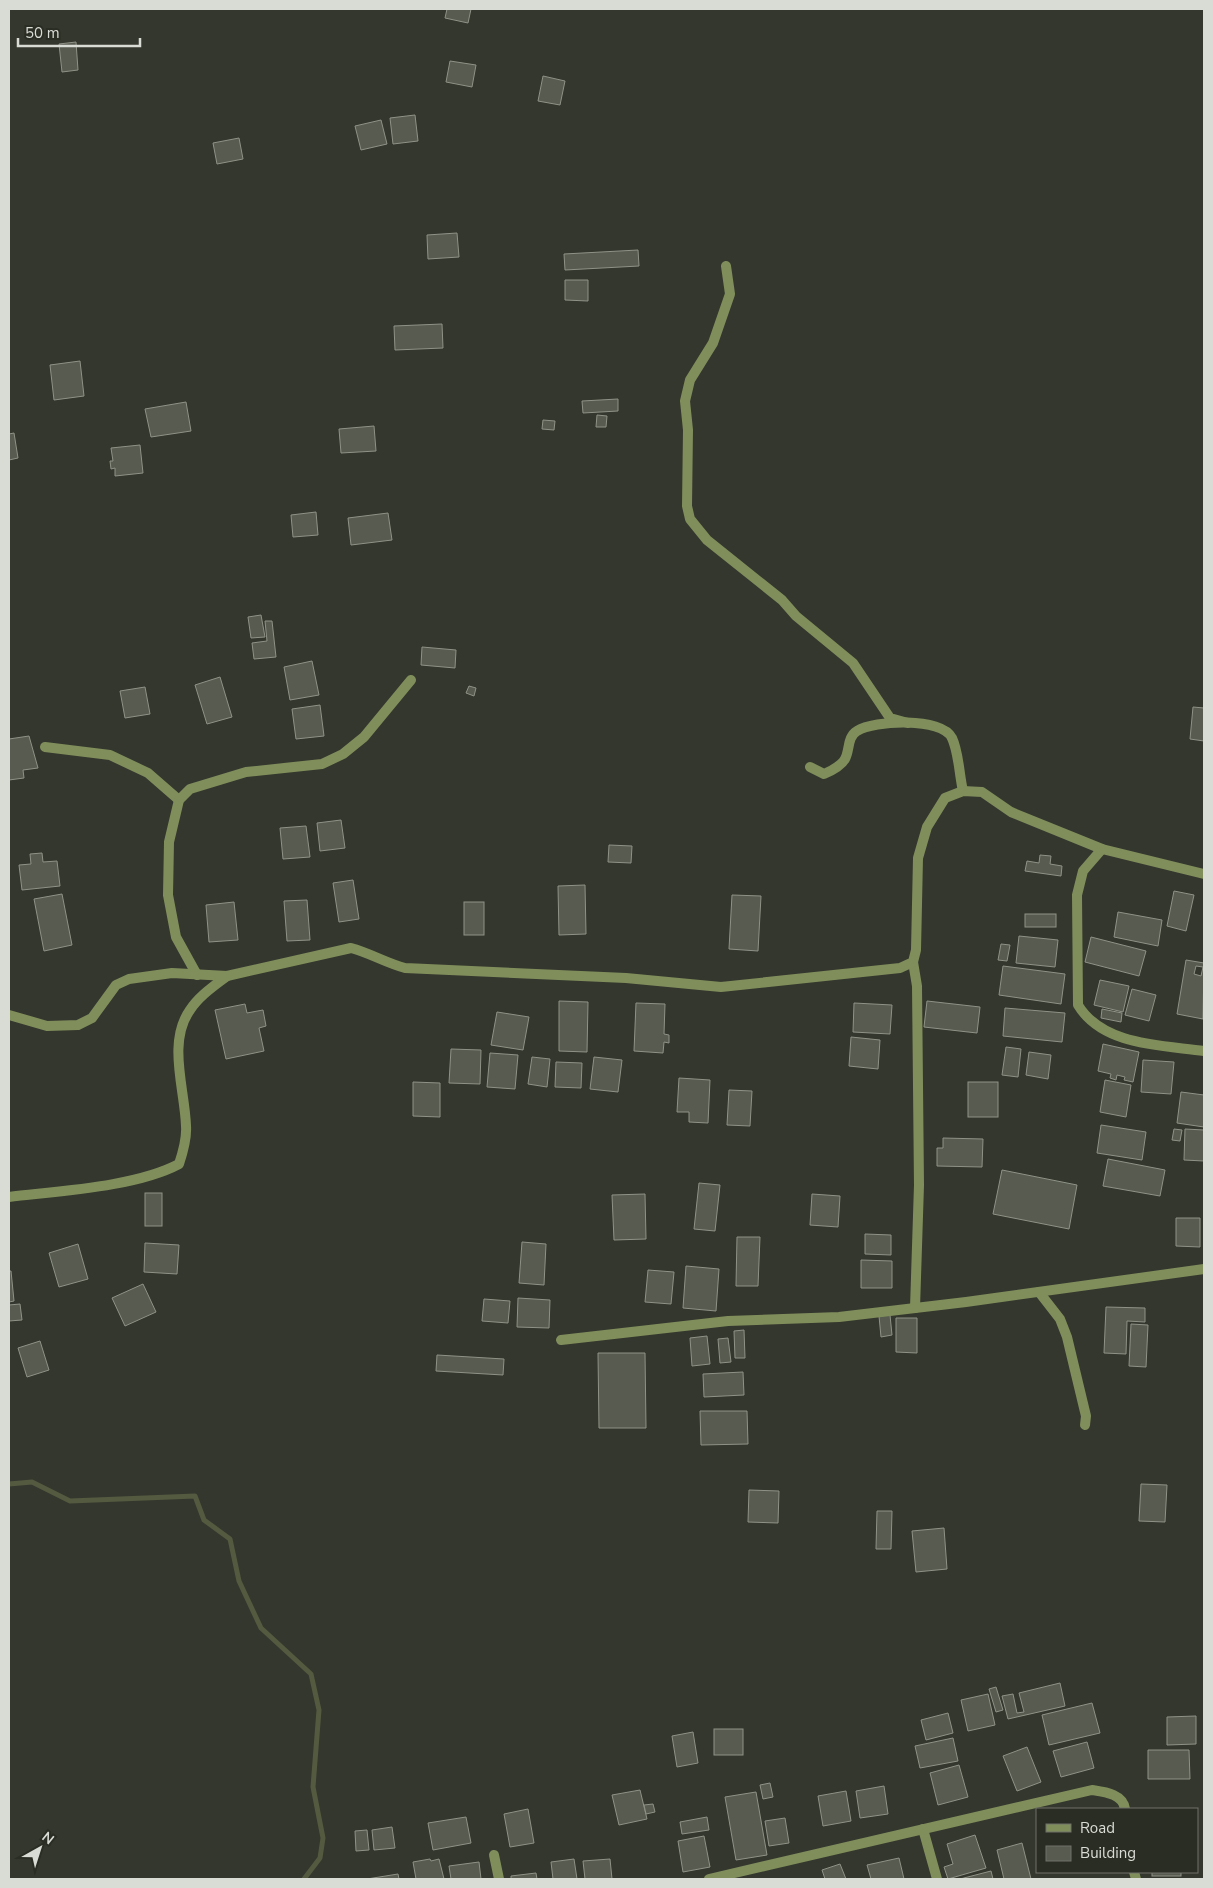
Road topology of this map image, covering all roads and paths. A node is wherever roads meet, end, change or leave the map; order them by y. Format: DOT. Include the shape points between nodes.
graph roads {
  1 [pos="726,266"];
  2 [pos="412,680"];
  3 [pos="908,723"];
  4 [pos="45,747"];
  5 [pos="810,767"];
  6 [pos="963,791"];
  7 [pos="178,800"];
  8 [pos="1102,849"];
  9 [pos="1204,874"];
  10 [pos="913,962"];
  11 [pos="197,975"];
  12 [pos="226,976"];
  13 [pos="9,1016"];
  14 [pos="1204,1051"];
  15 [pos="9,1196"];
  16 [pos="1204,1269"];
  17 [pos="1039,1292"];
  18 [pos="914,1308"];
  19 [pos="561,1340"];
  20 [pos="1084,1425"];
  21 [pos="1125,1808"];
  22 [pos="923,1830"];
  23 [pos="494,1855"];
  24 [pos="499,1879"];
  25 [pos="709,1879"];
  26 [pos="937,1879"];
  1 -- 3 [label="street" via="730,294 714,343 690,380 685,401 690,519 706,540 782,600 796,616 853,663 890,718"];
  2 -- 7 [label="street" via="364,737 343,754 322,764 246,772 190,789"];
  3 -- 5 [label="street" via="857,731 849,741 845,759 834,769 824,774"];
  3 -- 6 [label="street" via="918,722 946,729 952,738"];
  4 -- 7 [label="street" via="110,755 148,772"];
  6 -- 8 [label="street" via="982,792 1011,812"];
  6 -- 10 [label="street" via="945,798 926,827 918,858"];
  7 -- 11 [label="street" via="170,842 168,895 176,937"];
  8 -- 9 [label="street"];
  8 -- 14 [label="street" via="1083,871 1077,895 1078,1005 1086,1018 1106,1032 1137,1041"];
  10 -- 12 [label="street" via="900,968 721,987 616,978 405,968 351,948"];
  10 -- 18 [label="street" via="917,986 919,1185"];
  11 -- 12 [label="street"];
  11 -- 13 [label="street" via="172,973 129,979 116,985 92,1018 78,1025 47,1026"];
  12 -- 15 [label="street" via="189,1010 180,1030 179,1059 186,1129 179,1164 164,1172 89,1187"];
  16 -- 17 [label="street"];
  17 -- 18 [label="street"];
  17 -- 20 [label="street" via="1060,1319 1067,1337 1086,1416"];
  18 -- 19 [label="street" via="839,1317 728,1321"];
  21 -- 22 [label="street" via="1112,1794 1092,1790"];
  22 -- 25 [label="street"];
  22 -- 26 [label="street"];
  23 -- 24 [label="street"];
}
